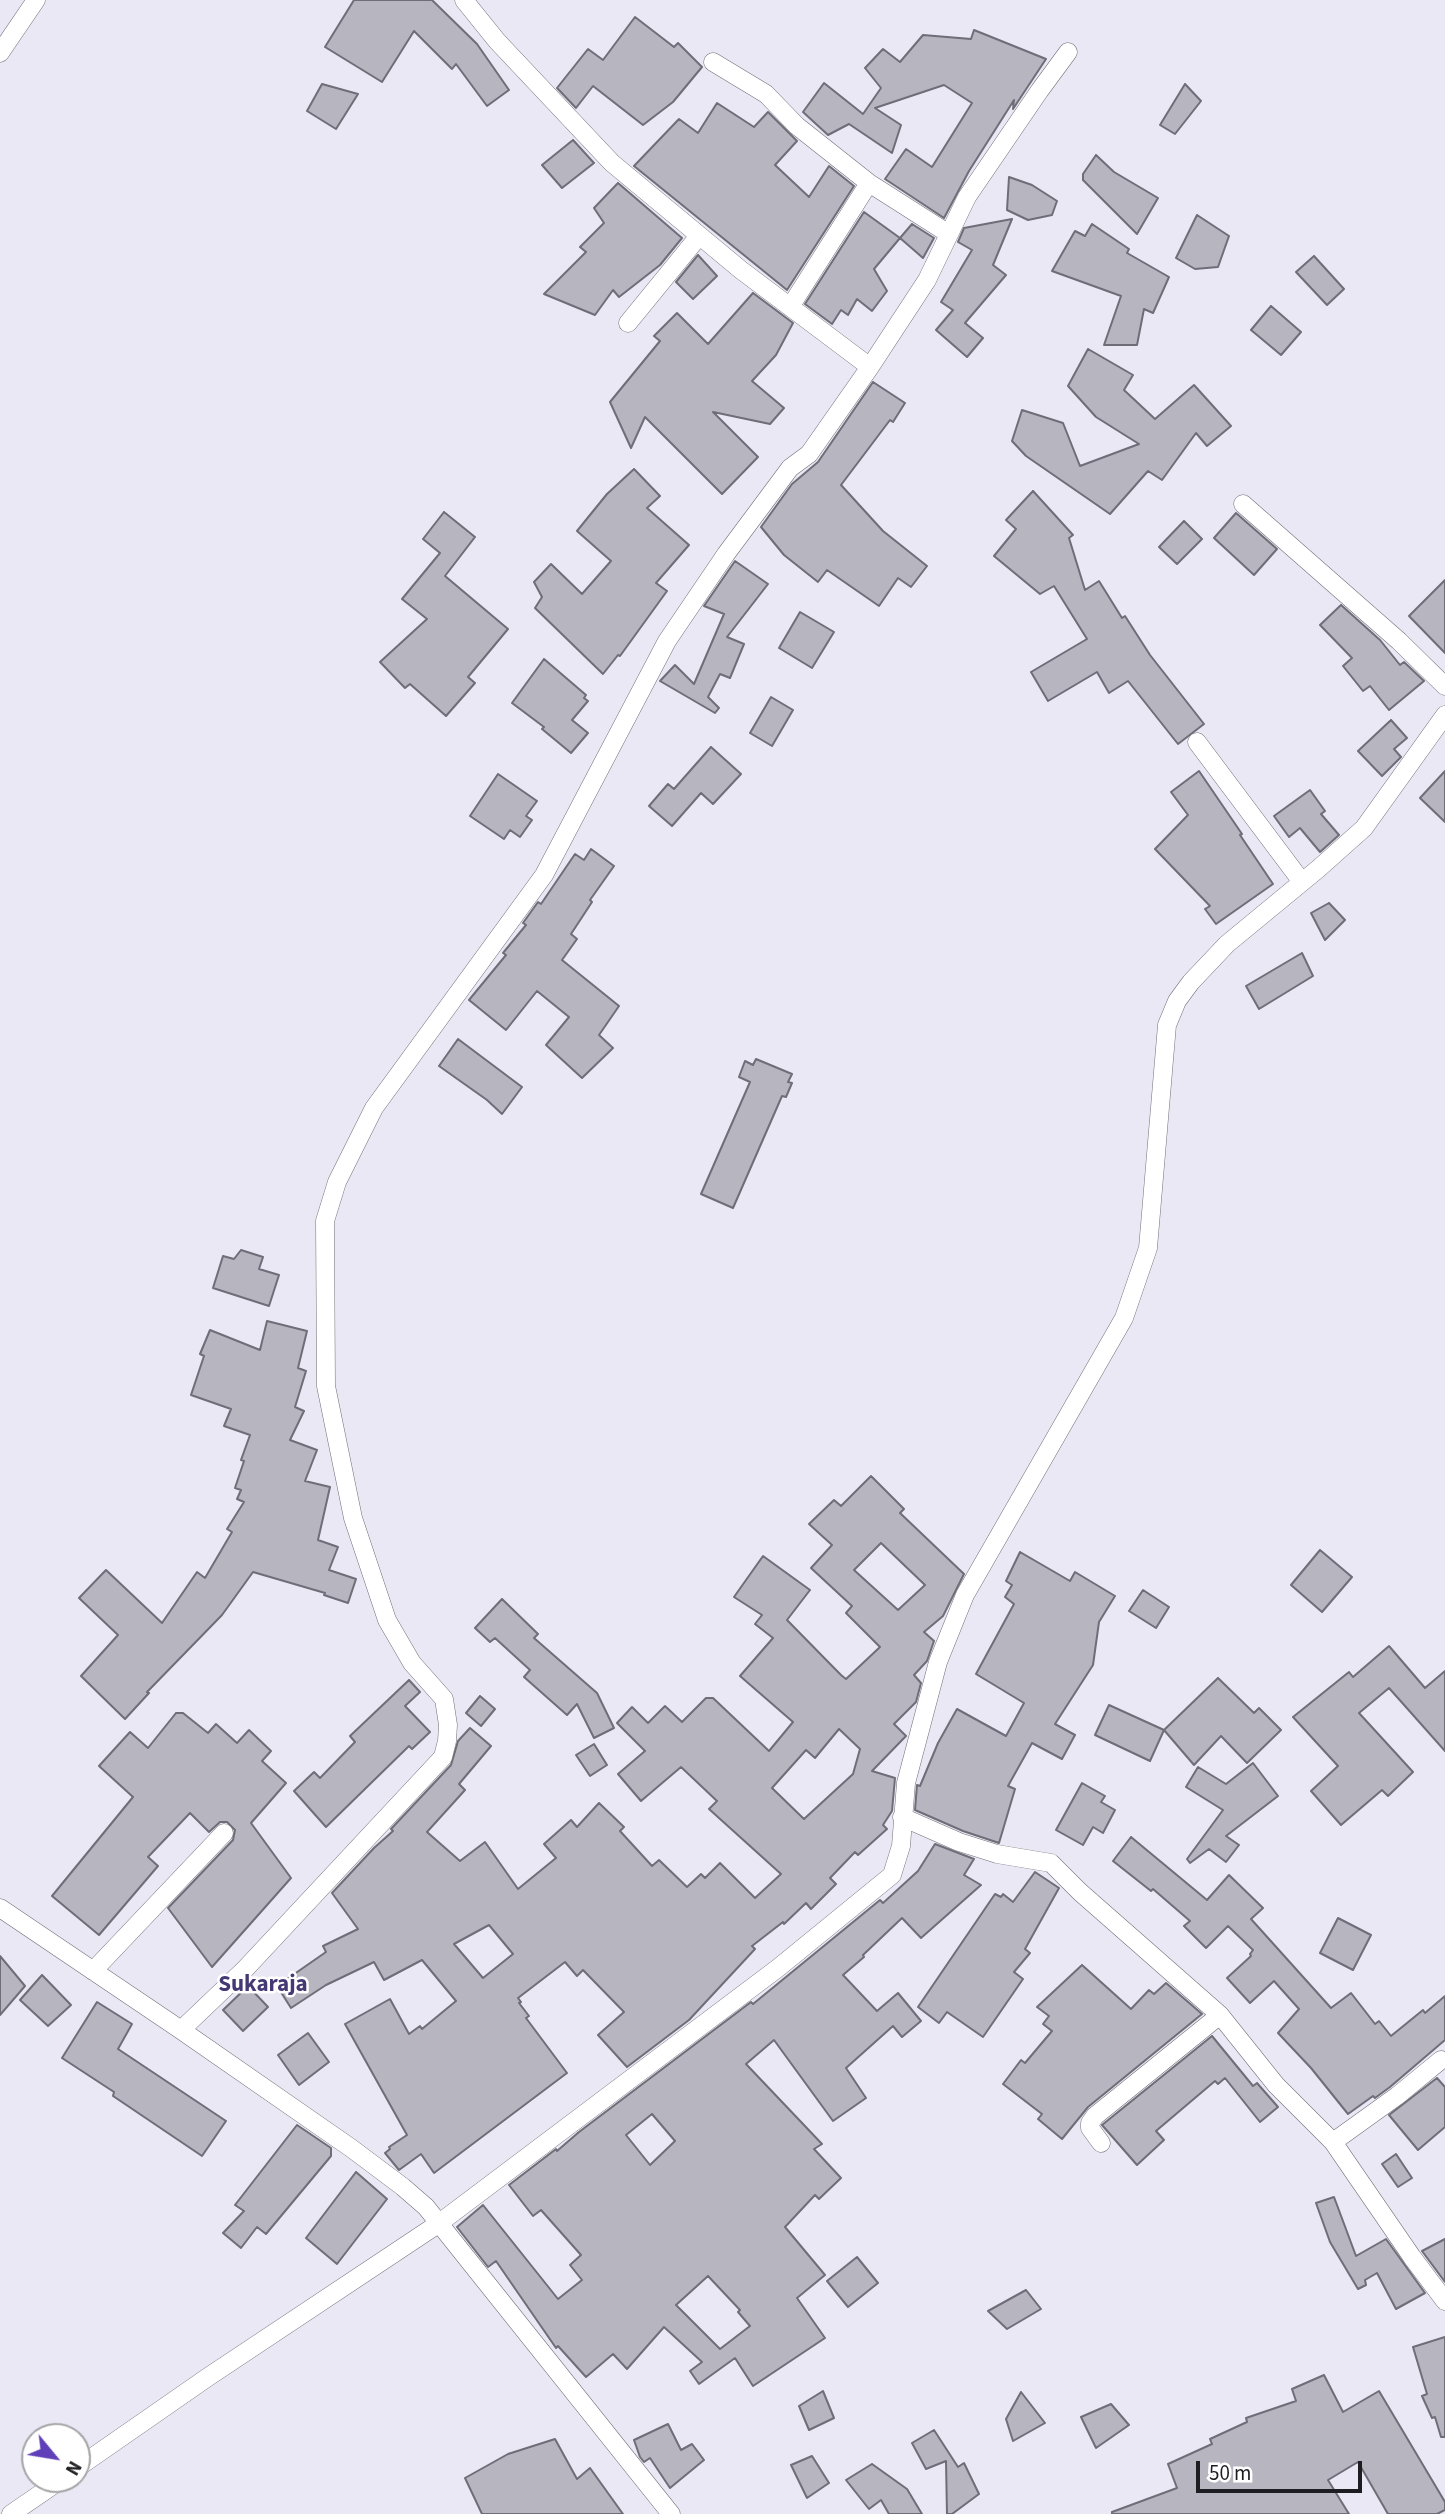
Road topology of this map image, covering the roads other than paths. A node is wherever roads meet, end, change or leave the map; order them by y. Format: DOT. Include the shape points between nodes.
graph roads {
  1 [pos="36,0"];
  2 [pos="464,0"];
  3 [pos="1068,52"];
  4 [pos="0,53"];
  5 [pos="713,62"];
  6 [pos="869,183"];
  7 [pos="949,234"];
  8 [pos="699,236"];
  9 [pos="790,307"];
  10 [pos="628,323"];
  11 [pos="870,367"];
  12 [pos="1243,504"];
  13 [pos="1445,686"];
  14 [pos="1445,715"];
  15 [pos="1197,742"];
  16 [pos="1302,882"];
  17 [pos="902,1817"];
  18 [pos="224,1833"];
  19 [pos="0,1908"];
  20 [pos="93,1971"];
  21 [pos="1220,2015"];
  22 [pos="181,2030"];
  23 [pos="1441,2060"];
  24 [pos="1333,2142"];
  25 [pos="1101,2143"];
  26 [pos="438,2224"];
  27 [pos="1445,2301"];
  28 [pos="91,2458"];
  29 [pos="42,2493"];
  30 [pos="11,2514"];
  31 [pos="671,2514"];
  1 -- 4 [label="street"];
  2 -- 8 [label="street" via="612,163"];
  3 -- 7 [label="street" via="967,197"];
  5 -- 6 [label="street" via="766,94 797,127"];
  6 -- 7 [label="street"];
  6 -- 9 [label="street"];
  7 -- 11 [label="street" via="927,280"];
  8 -- 9 [label="street"];
  8 -- 10 [label="street"];
  9 -- 11 [label="street"];
  11 -- 22 [label="street" via="808,454 790,468 726,554 667,641 544,875 374,1108 337,1182 325,1221 326,1385 353,1518 387,1620 412,1663 444,1699 447,1741 443,1757 246,1968"];
  12 -- 13 [label="street"];
  14 -- 16 [label="street" via="1364,828"];
  15 -- 16 [label="street"];
  16 -- 17 [label="street" via="1227,944 1177,1001 1167,1025 1148,1248 1124,1318 965,1595 939,1662 906,1783"];
  17 -- 21 [label="street" via="997,1854 1051,1863"];
  17 -- 26 [label="street" via="901,1846 892,1875 875,1891"];
  18 -- 20 [label="street"];
  19 -- 20 [label="street"];
  20 -- 22 [label="street"];
  21 -- 24 [label="street" via="1276,2085"];
  21 -- 25 [label="street" via="1095,2116 1090,2128"];
  22 -- 26 [label="street" via="403,2187"];
  23 -- 24 [label="street"];
  24 -- 27 [label="street"];
  26 -- 28 [label="street"];
  26 -- 31 [label="street"];
  29 -- 30 [label="street"];
}
